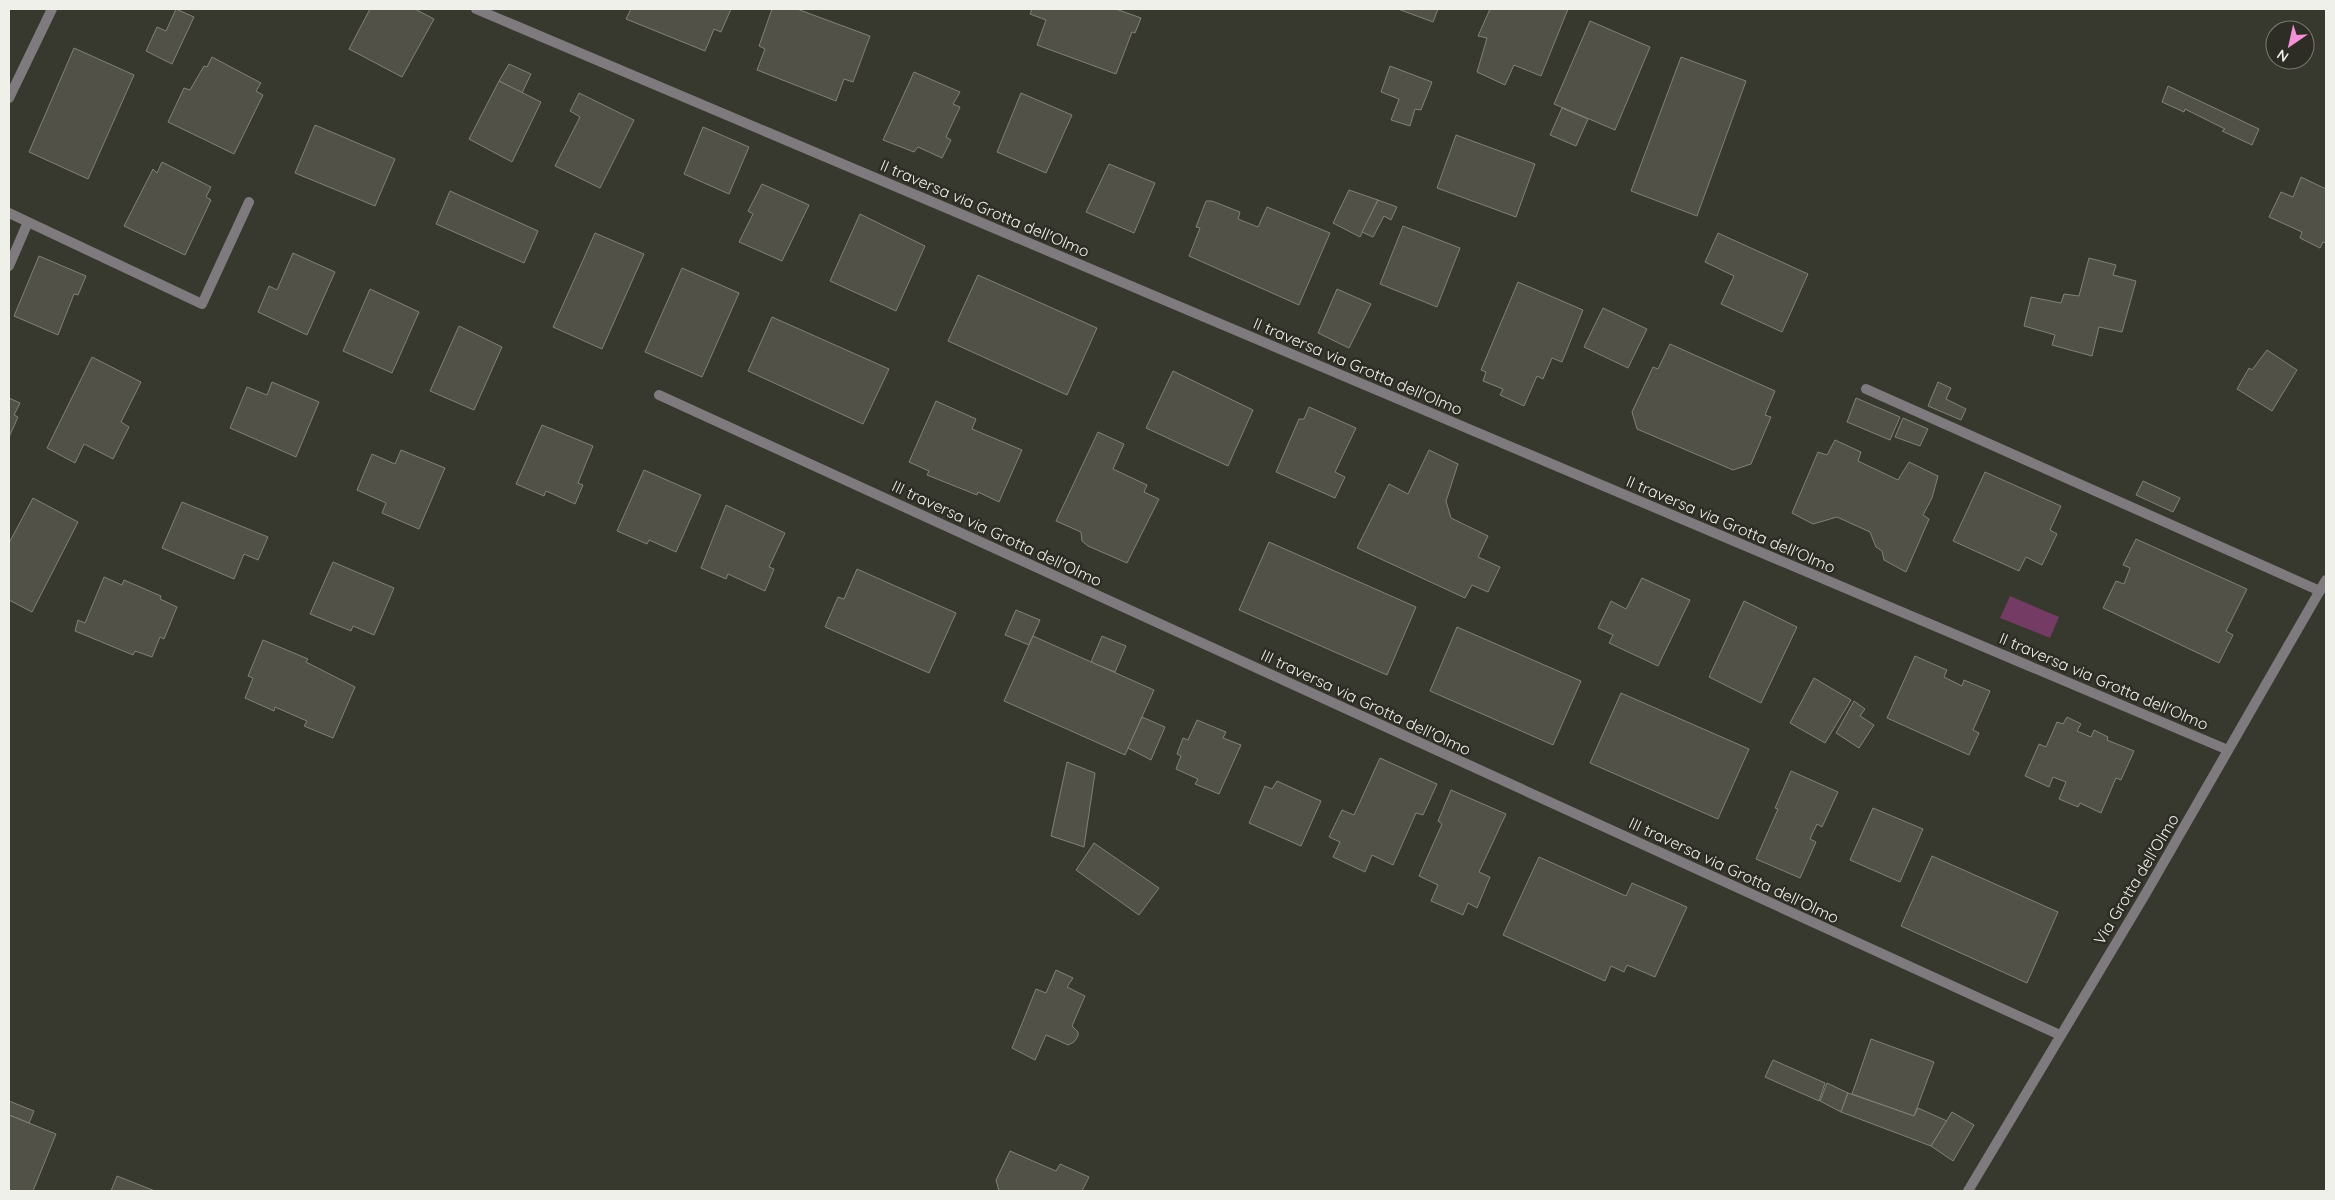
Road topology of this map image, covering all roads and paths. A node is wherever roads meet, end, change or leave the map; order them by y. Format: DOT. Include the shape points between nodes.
graph roads {
  1 [pos="52,9"];
  2 [pos="476,9"];
  3 [pos="9,98"];
  4 [pos="249,202"];
  5 [pos="9,213"];
  6 [pos="28,222"];
  7 [pos="9,266"];
  8 [pos="1866,389"];
  9 [pos="659,395"];
  10 [pos="2326,580"];
  11 [pos="2320,591"];
  12 [pos="2228,750"];
  13 [pos="2060,1035"];
  14 [pos="1968,1191"];
  1 -- 3 [label="street"];
  2 -- 12 [label="street, II traversa via Grotta dell'Olmo"];
  4 -- 6 [label="street" via="202,304"];
  5 -- 6 [label="street"];
  6 -- 7 [label="street"];
  8 -- 11 [label="street"];
  9 -- 13 [label="street, III traversa via Grotta dell'Olmo"];
  10 -- 11 [label="street, Via Grotta dell'Olmo"];
  11 -- 12 [label="street, Via Grotta dell'Olmo"];
  12 -- 13 [label="street, Via Grotta dell'Olmo"];
  13 -- 14 [label="street, Via Grotta dell'Olmo"];
}
